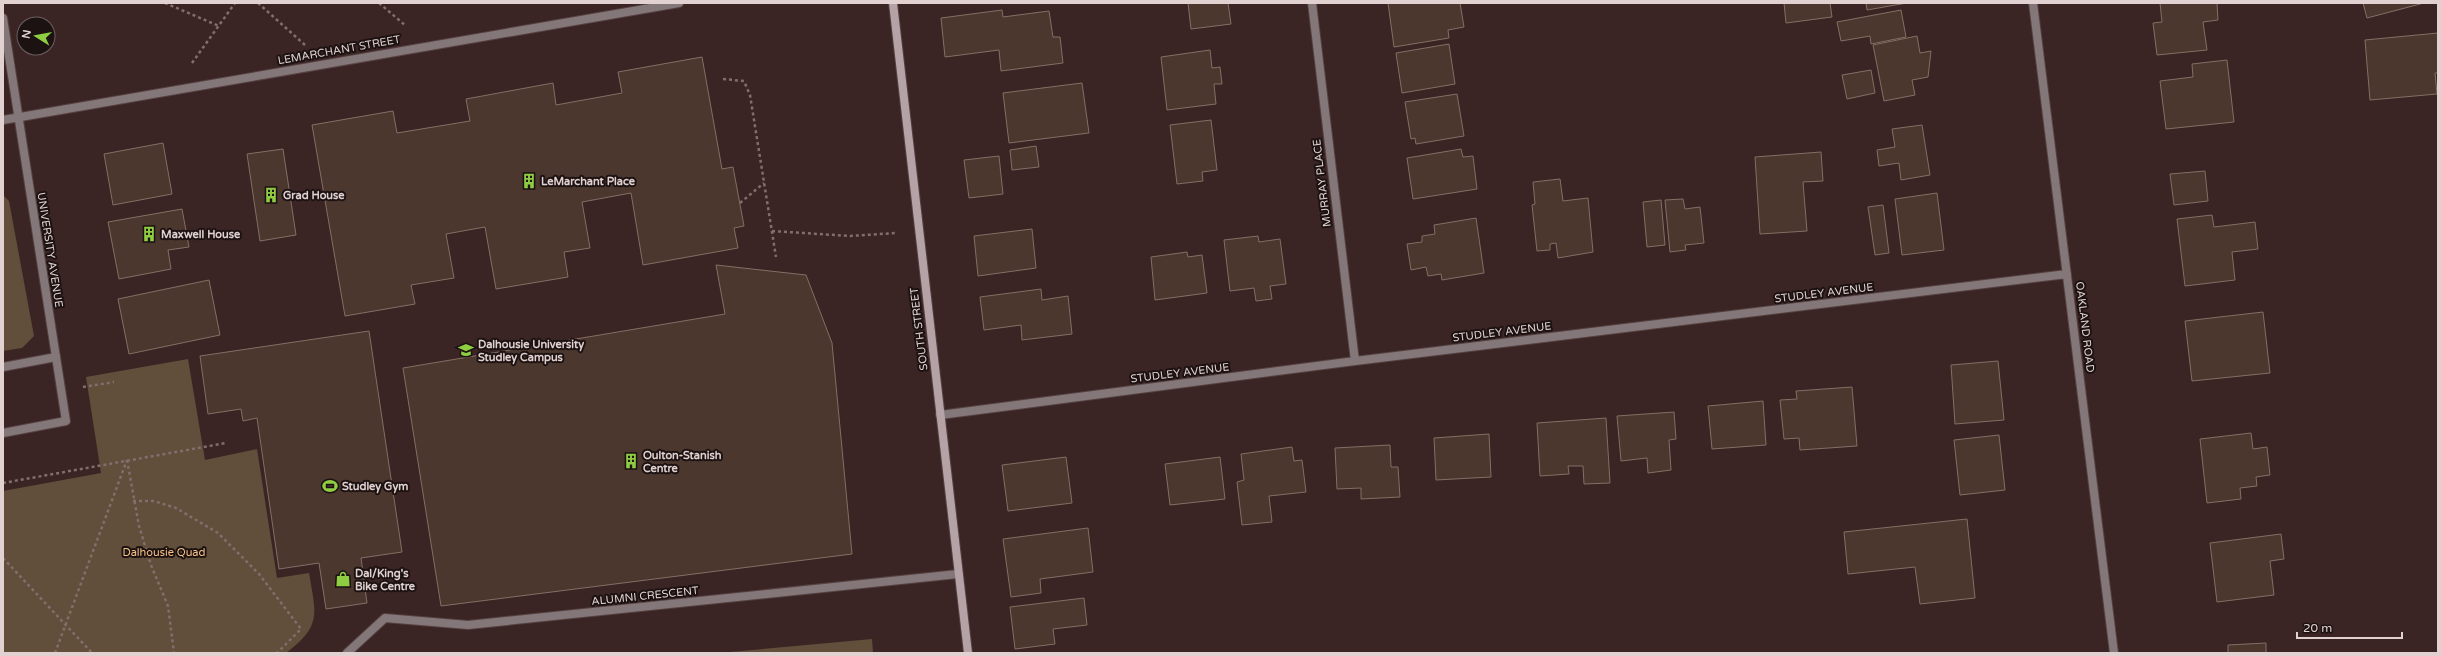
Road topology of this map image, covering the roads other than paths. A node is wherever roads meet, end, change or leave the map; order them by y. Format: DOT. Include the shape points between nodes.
graph roads {
  1 [pos="679,3"];
  2 [pos="893,3"];
  3 [pos="1312,3"];
  4 [pos="2033,3"];
  5 [pos="3,18"];
  6 [pos="18,117"];
  7 [pos="3,120"];
  8 [pos="2067,274"];
  9 [pos="56,357"];
  10 [pos="1354,361"];
  11 [pos="3,367"];
  12 [pos="940,415"];
  13 [pos="3,433"];
  14 [pos="958,574"];
  15 [pos="347,653"];
  16 [pos="968,653"];
  17 [pos="2114,653"];
  1 -- 6 [label="street, LEMARCHANT STREET"];
  2 -- 12 [label="main road, SOUTH STREET"];
  3 -- 10 [label="street, MURRAY PLACE"];
  4 -- 8 [label="street, OAKLAND ROAD"];
  5 -- 6 [label="street, UNIVERSITY AVENUE"];
  6 -- 7 [label="street, LEMARCHANT STREET"];
  6 -- 9 [label="street, UNIVERSITY AVENUE"];
  8 -- 10 [label="street, STUDLEY AVENUE"];
  8 -- 17 [label="street, OAKLAND ROAD"];
  9 -- 11 [label="street"];
  9 -- 13 [label="street, UNIVERSITY AVENUE" via="66,421"];
  10 -- 12 [label="street, STUDLEY AVENUE"];
  12 -- 14 [label="main road, SOUTH STREET"];
  14 -- 15 [label="street, ALUMNI CRESCENT" via="468,625 385,618"];
  14 -- 16 [label="main road, SOUTH STREET"];
}
